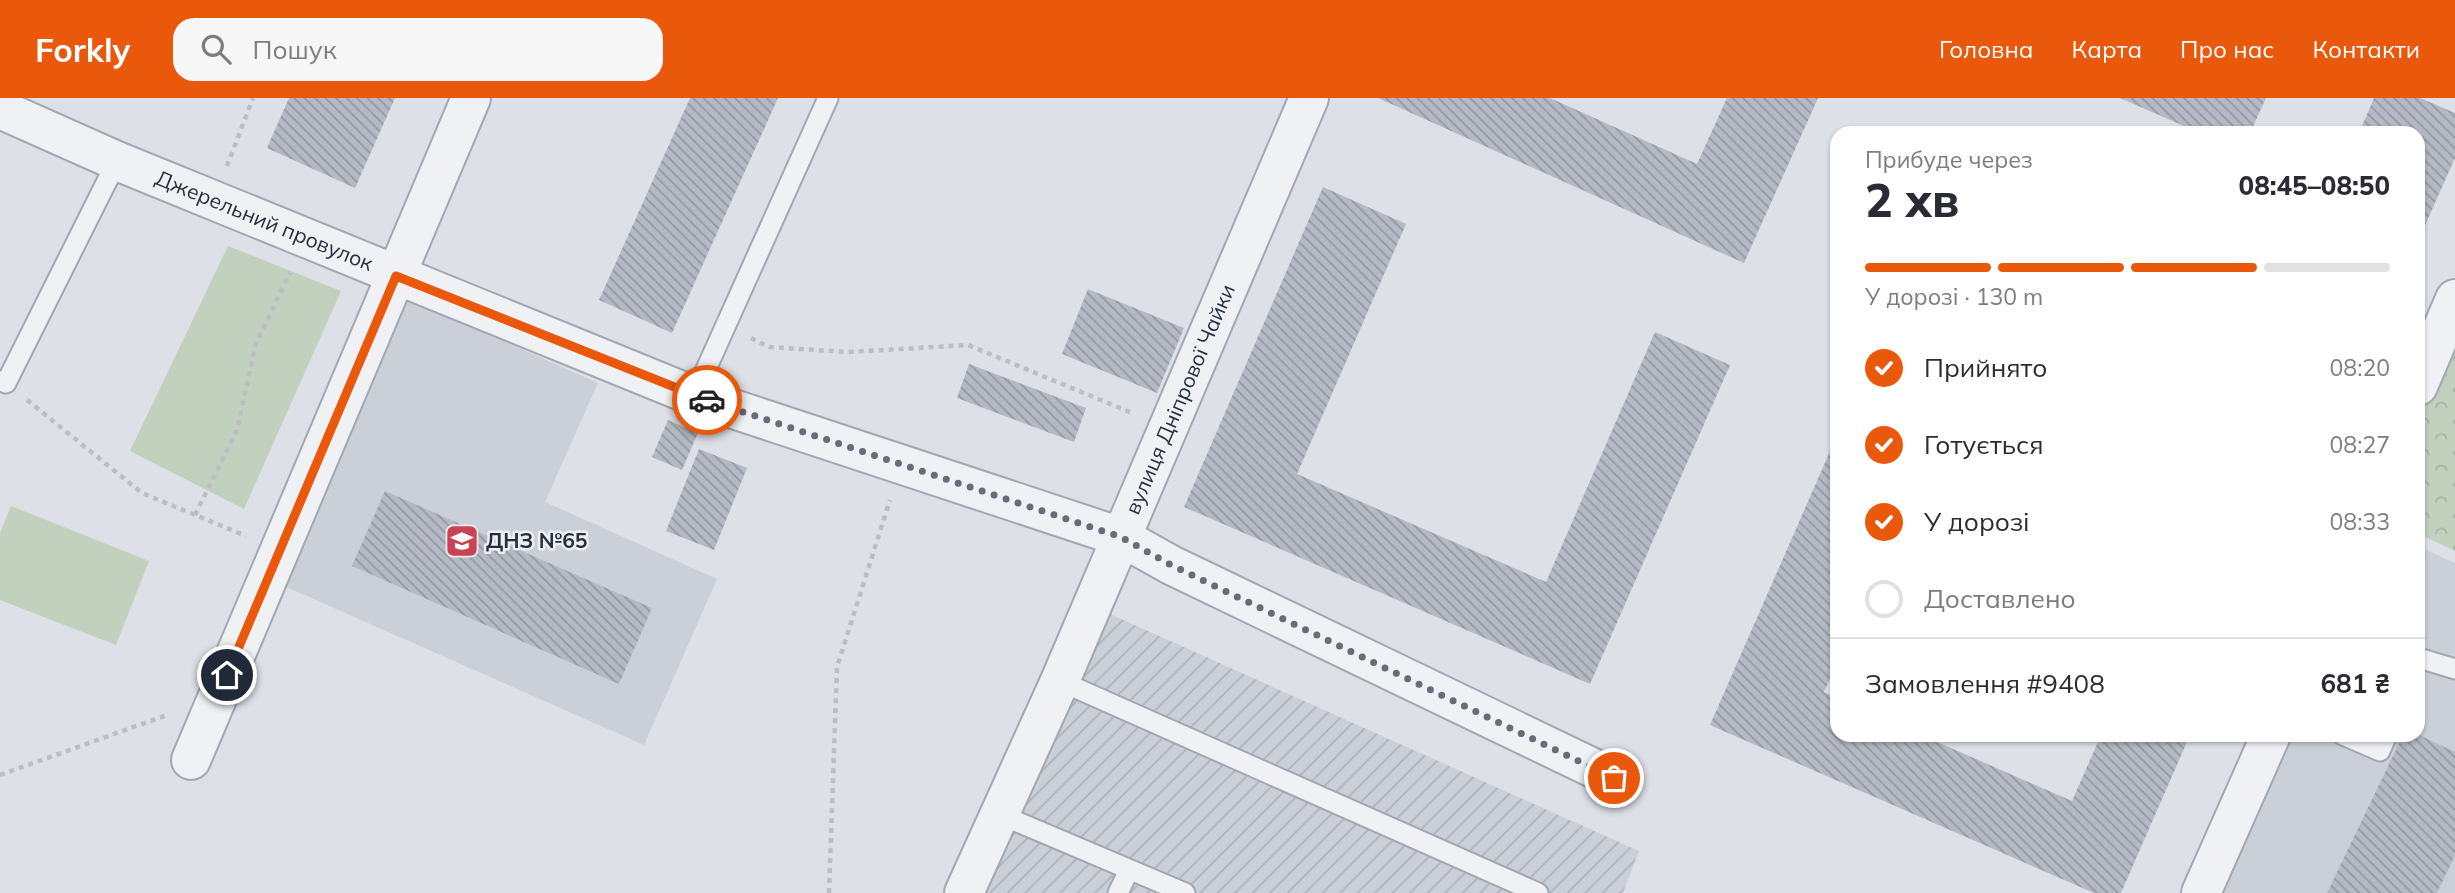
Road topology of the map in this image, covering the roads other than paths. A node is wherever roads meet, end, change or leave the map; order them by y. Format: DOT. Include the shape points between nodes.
graph roads {
  1 [pos="471,98"];
  2 [pos="828,98"];
  3 [pos="1309,98"];
  4 [pos="0,109"];
  5 [pos="117,161"];
  6 [pos="396,276"];
  7 [pos="2455,299"];
  8 [pos="2425,370"];
  9 [pos="3,382"];
  10 [pos="694,396"];
  11 [pos="1121,537"];
  12 [pos="2425,662"];
  13 [pos="2455,669"];
  14 [pos="1060,681"];
  15 [pos="2268,742"];
  16 [pos="2359,742"];
  17 [pos="2384,742"];
  18 [pos="191,760"];
  19 [pos="1614,778"];
  20 [pos="999,814"];
  21 [pos="1129,870"];
  22 [pos="964,893"];
  23 [pos="1118,893"];
  24 [pos="1185,893"];
  25 [pos="1538,893"];
  26 [pos="2201,893"];
  1 -- 6 [label="street"];
  2 -- 10 [label="lane"];
  3 -- 11 [label="street, вулиця Дніпрової Чайки"];
  4 -- 5 [label="street, Джерельний провулок"];
  5 -- 6 [label="street, Джерельний провулок"];
  5 -- 9 [label="lane"];
  6 -- 10 [label="street, Джерельний провулок"];
  6 -- 18 [label="street"];
  7 -- 8 [label="street"];
  10 -- 11 [label="street, Джерельний провулок"];
  11 -- 14 [label="street, вулиця Дніпрової Чайки"];
  11 -- 19 [label="street, Джерельний провулок"];
  12 -- 13 [label="lane"];
  14 -- 20 [label="street, вулиця Дніпрової Чайки"];
  14 -- 25 [label="lane"];
  15 -- 26 [label="street"];
  16 -- 17 [label="lane" via="2380,751"];
  20 -- 21 [label="lane"];
  20 -- 22 [label="street, вулиця Дніпрової Чайки"];
  21 -- 23 [label="lane"];
  21 -- 24 [label="lane"];
}
